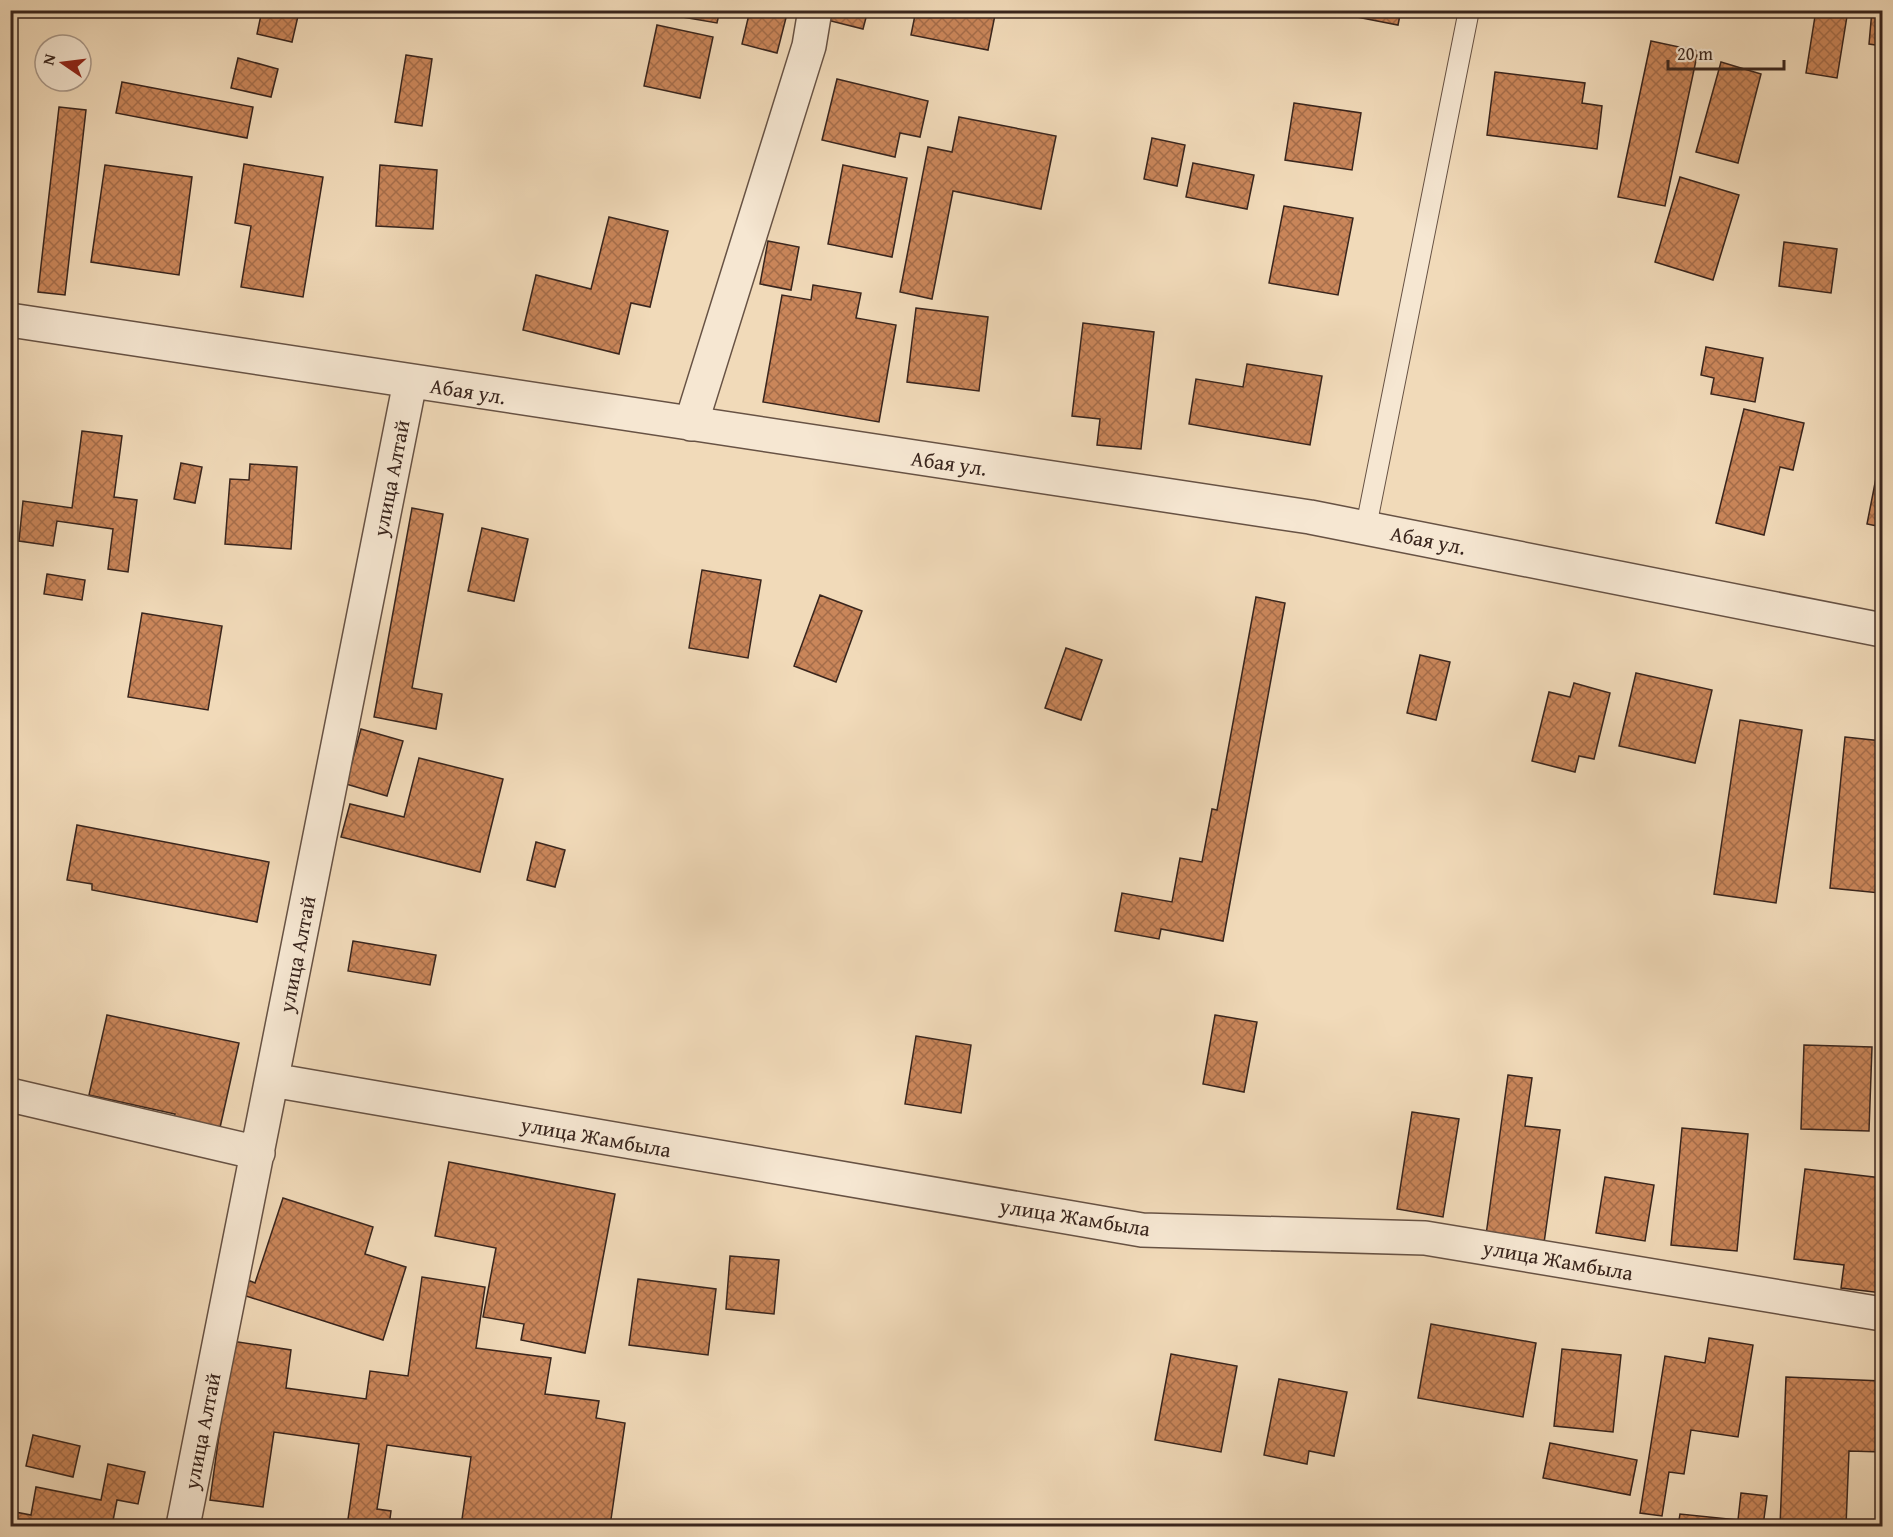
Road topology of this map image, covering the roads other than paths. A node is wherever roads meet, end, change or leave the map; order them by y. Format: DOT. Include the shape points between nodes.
graph roads {
  1 [pos="815,10"];
  2 [pos="1469,10"];
  3 [pos="10,320"];
  4 [pos="410,382"];
  5 [pos="691,424"];
  6 [pos="1366,527"];
  7 [pos="1882,630"];
  8 [pos="272,1080"];
  9 [pos="10,1095"];
  10 [pos="258,1153"];
  11 [pos="1882,1314"];
  12 [pos="183,1527"];
  1 -- 5 [label="street" via="809,46"];
  2 -- 6 [label="lane"];
  3 -- 4 [label="street, Абая ул."];
  4 -- 5 [label="street, Абая ул."];
  4 -- 8 [label="street, улица Алтай"];
  5 -- 6 [label="street, Абая ул."];
  6 -- 7 [label="street, Абая ул."];
  8 -- 10 [label="street, улица Алтай"];
  8 -- 11 [label="street, улица Жамбыла" via="1142,1230 1425,1238"];
  9 -- 10 [label="street"];
  10 -- 12 [label="street, улица Алтай"];
}
